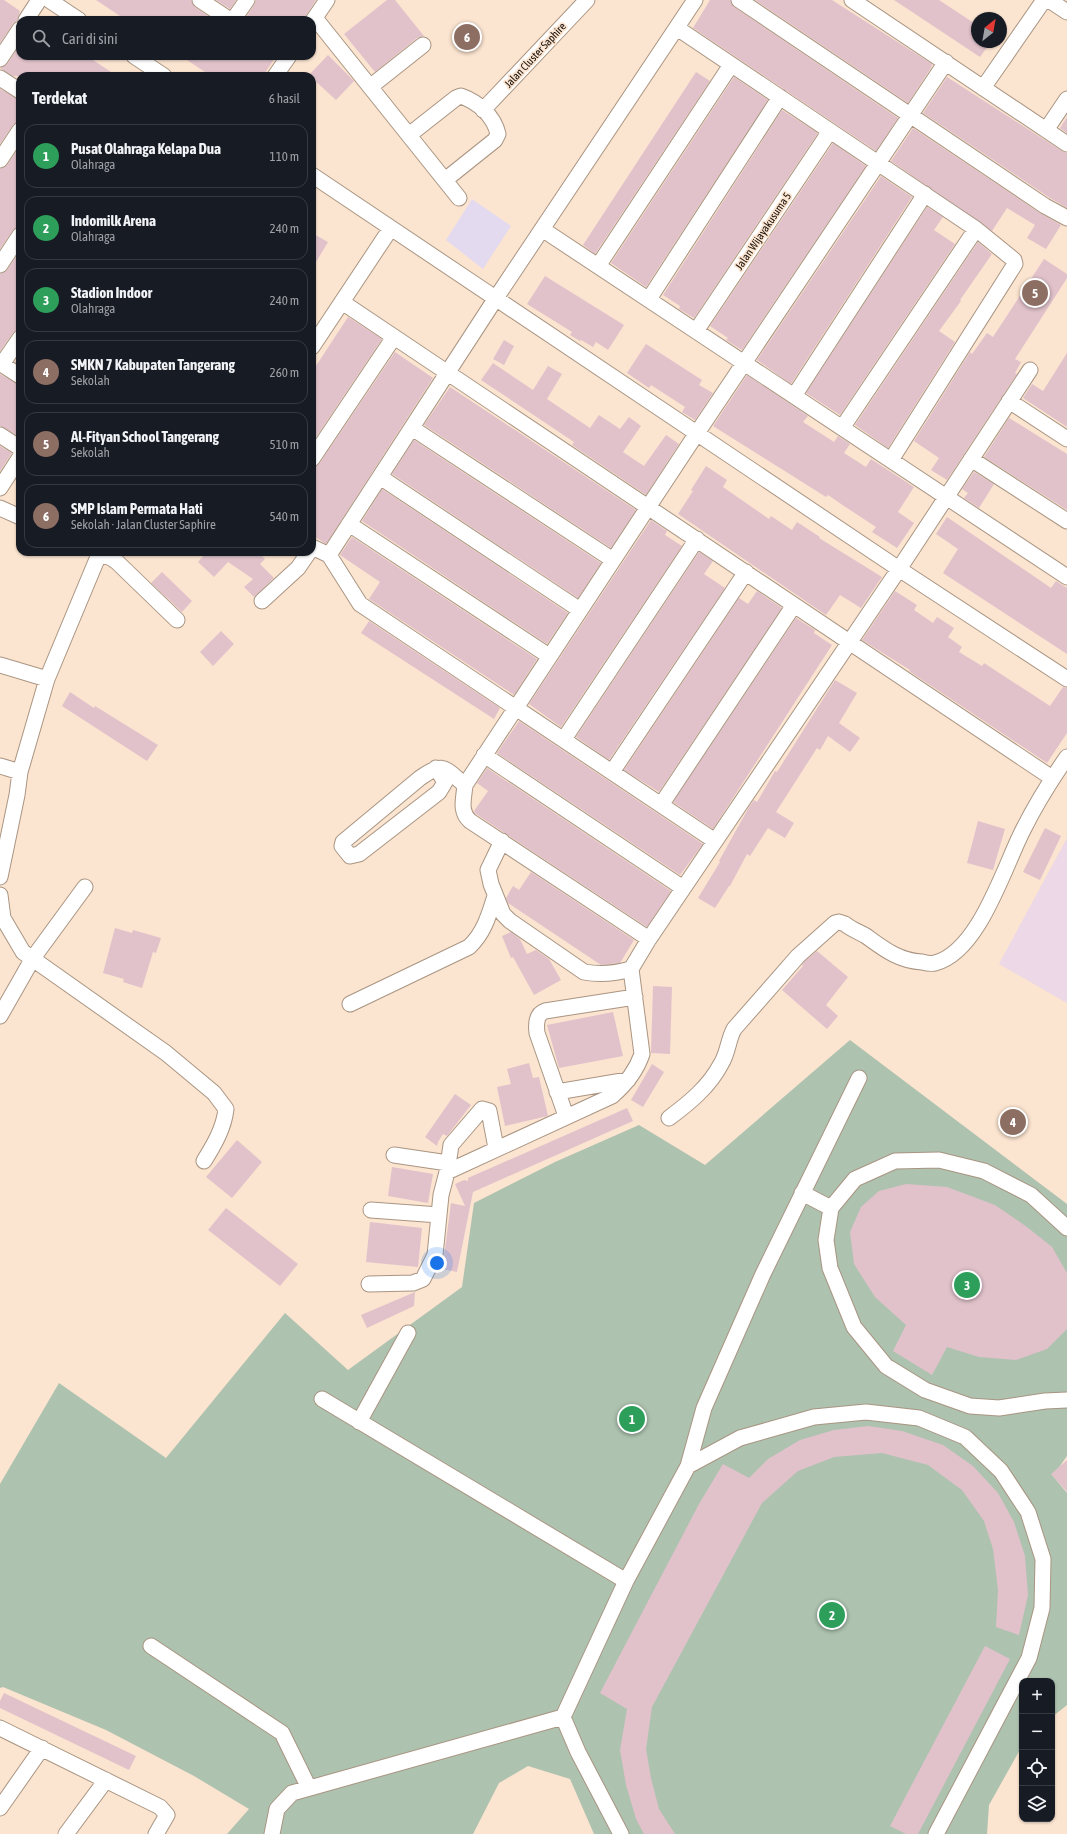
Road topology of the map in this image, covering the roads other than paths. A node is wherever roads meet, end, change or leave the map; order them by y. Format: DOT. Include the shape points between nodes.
graph roads {
  1 [pos="39,0"];
  2 [pos="49,0"];
  3 [pos="200,0"];
  4 [pos="247,0"];
  5 [pos="327,0"];
  6 [pos="587,0"];
  7 [pos="695,0"];
  8 [pos="739,0"];
  9 [pos="852,0"];
  10 [pos="1044,0"];
  11 [pos="1049,0"];
  12 [pos="1067,11"];
  13 [pos="29,16"];
  14 [pos="73,16"];
  15 [pos="224,16"];
  16 [pos="237,16"];
  17 [pos="316,16"];
  18 [pos="316,24"];
  19 [pos="677,28"];
  20 [pos="16,35"];
  21 [pos="423,45"];
  22 [pos="0,59"];
  23 [pos="140,60"];
  24 [pos="285,60"];
  25 [pos="946,62"];
  26 [pos="731,64"];
  27 [pos="158,72"];
  28 [pos="278,72"];
  29 [pos="0,78"];
  30 [pos="370,87"];
  31 [pos="16,88"];
  32 [pos="983,88"];
  33 [pos="780,97"];
  34 [pos="1067,99"];
  35 [pos="483,110"];
  36 [pos="910,114"];
  37 [pos="1046,130"];
  38 [pos="830,131"];
  39 [pos="409,135"];
  40 [pos="16,136"];
  41 [pos="1067,144"];
  42 [pos="0,160"];
  43 [pos="878,163"];
  44 [pos="316,178"];
  45 [pos="444,180"];
  46 [pos="925,194"];
  47 [pos="459,198"];
  48 [pos="1067,218"];
  49 [pos="391,228"];
  50 [pos="542,229"];
  51 [pos="976,229"];
  52 [pos="16,241"];
  53 [pos="0,265"];
  54 [pos="598,266"];
  55 [pos="496,298"];
  56 [pos="649,299"];
  57 [pos="342,302"];
  58 [pos="696,331"];
  59 [pos="394,337"];
  60 [pos="316,338"];
  61 [pos="16,343"];
  62 [pos="744,362"];
  63 [pos="1,364"];
  64 [pos="1030,370"];
  65 [pos="448,372"];
  66 [pos="16,373"];
  67 [pos="794,396"];
  68 [pos="1009,401"];
  69 [pos="412,428"];
  70 [pos="842,428"];
  71 [pos="697,433"];
  72 [pos="0,434"];
  73 [pos="1067,439"];
  74 [pos="16,445"];
  75 [pos="316,453"];
  76 [pos="972,459"];
  77 [pos="891,460"];
  78 [pos="16,463"];
  79 [pos="380,477"];
  80 [pos="0,488"];
  81 [pos="946,497"];
  82 [pos="648,506"];
  83 [pos="0,508"];
  84 [pos="16,515"];
  85 [pos="1067,521"];
  86 [pos="349,524"];
  87 [pos="697,539"];
  88 [pos="316,549"];
  89 [pos="329,555"];
  90 [pos="97,556"];
  91 [pos="107,556"];
  92 [pos="306,556"];
  93 [pos="613,560"];
  94 [pos="899,568"];
  95 [pos="746,572"];
  96 [pos="1067,577"];
  97 [pos="262,600"];
  98 [pos="794,605"];
  99 [pos="580,610"];
  100 [pos="177,620"];
  101 [pos="849,642"];
  102 [pos="549,656"];
  103 [pos="0,666"];
  104 [pos="47,679"];
  105 [pos="1067,679"];
  106 [pos="516,707"];
  107 [pos="564,739"];
  108 [pos="484,756"];
  109 [pos="1067,757"];
  110 [pos="0,766"];
  111 [pos="436,768"];
  112 [pos="20,772"];
  113 [pos="612,772"];
  114 [pos="1052,778"];
  115 [pos="465,785"];
  116 [pos="389,804"];
  117 [pos="661,805"];
  118 [pos="402,821"];
  119 [pos="502,841"];
  120 [pos="715,841"];
  121 [pos="0,877"];
  122 [pos="85,887"];
  123 [pos="683,888"];
  124 [pos="0,895"];
  125 [pos="495,896"];
  126 [pos="649,939"];
  127 [pos="33,958"];
  128 [pos="631,969"];
  129 [pos="635,997"];
  130 [pos="350,1004"];
  131 [pos="0,1016"];
  132 [pos="859,1078"];
  133 [pos="628,1080"];
  134 [pos="557,1092"];
  135 [pos="566,1116"];
  136 [pos="669,1118"];
  137 [pos="496,1148"];
  138 [pos="394,1155"];
  139 [pos="204,1161"];
  140 [pos="448,1168"];
  141 [pos="802,1193"];
  142 [pos="831,1208"];
  143 [pos="371,1210"];
  144 [pos="439,1215"];
  145 [pos="1067,1228"];
  146 [pos="369,1284"];
  147 [pos="408,1333"];
  148 [pos="322,1399"];
  149 [pos="1067,1400"];
  150 [pos="359,1422"];
  151 [pos="688,1466"];
  152 [pos="626,1581"];
  153 [pos="151,1646"];
  154 [pos="563,1717"];
  155 [pos="0,1728"];
  156 [pos="42,1748"];
  157 [pos="106,1780"];
  158 [pos="309,1788"];
  159 [pos="0,1808"];
  160 [pos="66,1834"];
  161 [pos="156,1834"];
  162 [pos="272,1834"];
  163 [pos="621,1834"];
  164 [pos="936,1834"];
  1 -- 13 [label="street"];
  2 -- 14 [label="street"];
  3 -- 15 [label="street"];
  4 -- 16 [label="street"];
  5 -- 17 [label="street"];
  6 -- 35 [label="street, Jalan Cluster Saphire"];
  7 -- 19 [label="street"];
  8 -- 36 [label="street"];
  9 -- 25 [label="street"];
  10 -- 32 [label="street"];
  11 -- 12 [label="street"];
  18 -- 30 [label="street"];
  19 -- 26 [label="street"];
  19 -- 50 [label="street"];
  20 -- 22 [label="street"];
  21 -- 30 [label="street"];
  23 -- 27 [label="street"];
  24 -- 28 [label="street"];
  25 -- 32 [label="street"];
  25 -- 36 [label="street"];
  26 -- 33 [label="street"];
  26 -- 54 [label="street"];
  29 -- 31 [label="street"];
  30 -- 39 [label="street"];
  32 -- 37 [label="street"];
  33 -- 38 [label="street"];
  33 -- 56 [label="street"];
  34 -- 37 [label="street"];
  35 -- 39 [label="street" via="461,96"];
  35 -- 45 [label="street" via="496,129 498,134 495,140"];
  36 -- 43 [label="street"];
  36 -- 48 [label="street" via="1045,206"];
  37 -- 41 [label="street"];
  38 -- 43 [label="street"];
  38 -- 58 [label="street, Jalan Wijayakusuma 5"];
  39 -- 45 [label="street"];
  40 -- 42 [label="street"];
  43 -- 46 [label="street"];
  43 -- 62 [label="street"];
  44 -- 49 [label="street"];
  45 -- 47 [label="street"];
  46 -- 51 [label="street"];
  46 -- 67 [label="street"];
  49 -- 55 [label="street"];
  49 -- 57 [label="street"];
  50 -- 54 [label="street"];
  50 -- 55 [label="street"];
  51 -- 70 [label="street"];
  51 -- 77 [label="street" via="1012,257 1015,264"];
  52 -- 53 [label="street"];
  54 -- 56 [label="street"];
  55 -- 65 [label="street"];
  55 -- 71 [label="street"];
  56 -- 58 [label="street"];
  57 -- 59 [label="street"];
  57 -- 60 [label="street"];
  58 -- 62 [label="street"];
  59 -- 65 [label="street"];
  59 -- 75 [label="street"];
  61 -- 63 [label="street"];
  62 -- 67 [label="street"];
  62 -- 71 [label="street"];
  63 -- 66 [label="street"];
  64 -- 68 [label="street"];
  65 -- 69 [label="street"];
  65 -- 82 [label="street"];
  67 -- 70 [label="street"];
  68 -- 73 [label="street"];
  68 -- 76 [label="street"];
  69 -- 79 [label="street"];
  69 -- 93 [label="street"];
  70 -- 77 [label="street"];
  71 -- 82 [label="street"];
  71 -- 94 [label="street"];
  72 -- 74 [label="street"];
  76 -- 81 [label="street"];
  76 -- 85 [label="street"];
  77 -- 81 [label="street"];
  78 -- 80 [label="street"];
  79 -- 86 [label="street"];
  79 -- 99 [label="street"];
  81 -- 94 [label="street"];
  81 -- 96 [label="street"];
  82 -- 87 [label="street"];
  82 -- 93 [label="street"];
  83 -- 84 [label="street"];
  86 -- 89 [label="street"];
  86 -- 102 [label="street"];
  87 -- 95 [label="street"];
  87 -- 107 [label="street"];
  88 -- 89 [label="street"];
  89 -- 106 [label="street" via="360,604"];
  90 -- 104 [label="street"];
  91 -- 100 [label="street" via="117,562"];
  92 -- 97 [label="street" via="298,568"];
  93 -- 99 [label="street"];
  94 -- 101 [label="street"];
  94 -- 105 [label="street"];
  95 -- 98 [label="street"];
  95 -- 113 [label="street"];
  98 -- 101 [label="street"];
  98 -- 117 [label="street"];
  99 -- 102 [label="street"];
  101 -- 114 [label="street"];
  101 -- 120 [label="street"];
  102 -- 106 [label="street"];
  103 -- 104 [label="street"];
  104 -- 112 [label="street"];
  106 -- 107 [label="street"];
  106 -- 108 [label="street"];
  107 -- 113 [label="street"];
  108 -- 115 [label="street"];
  108 -- 123 [label="street"];
  109 -- 114 [label="street"];
  110 -- 112 [label="street"];
  111 -- 115 [label="street" via="449,772"];
  111 -- 116 [label="street"];
  111 -- 118 [label="street" via="445,782 444,786"];
  112 -- 121 [label="street"];
  113 -- 117 [label="street"];
  114 -- 136 [label="street" via="1023,830 995,892 962,946 934,963 909,962 891,954 845,924 835,923 798,956 734,1029 721,1065 693,1100"];
  115 -- 119 [label="street" via="464,816"];
  116 -- 118 [label="street"];
  116 -- 118 [label="street" via="344,842 342,846 346,852 350,856 359,854"];
  117 -- 120 [label="street"];
  119 -- 125 [label="street" via="488,870"];
  119 -- 126 [label="street"];
  120 -- 123 [label="street"];
  122 -- 127 [label="street"];
  123 -- 126 [label="street"];
  124 -- 127 [label="street" via="3,918 23,952"];
  125 -- 128 [label="street" via="503,914 510,921 584,972 609,974"];
  125 -- 130 [label="street" via="484,929 469,947"];
  126 -- 128 [label="street"];
  127 -- 131 [label="street"];
  127 -- 139 [label="street" via="166,1053 214,1093 226,1109 225,1117"];
  128 -- 129 [label="street"];
  129 -- 133 [label="street" via="642,1054 638,1067"];
  129 -- 134 [label="street" via="541,1012 536,1024 537,1033"];
  132 -- 141 [label="street"];
  133 -- 134 [label="street"];
  133 -- 135 [label="street" via="612,1096"];
  134 -- 135 [label="street"];
  135 -- 137 [label="street"];
  137 -- 140 [label="street"];
  137 -- 140 [label="street" via="489,1111 482,1109 451,1145"];
  138 -- 140 [label="street"];
  140 -- 144 [label="street"];
  141 -- 142 [label="street"];
  141 -- 151 [label="street" via="704,1408"];
  142 -- 145 [label="street" via="855,1179 895,1161 939,1160 984,1171 1031,1196"];
  142 -- 149 [label="street" via="826,1240 830,1268 854,1327 886,1366 925,1390 970,1406 999,1408"];
  143 -- 144 [label="street"];
  144 -- 146 [label="street" via="435,1255 423,1279 414,1283"];
  147 -- 150 [label="street"];
  148 -- 150 [label="street"];
  150 -- 152 [label="street"];
  151 -- 152 [label="street"];
  151 -- 164 [label="street" via="740,1438 814,1418 866,1412 919,1418 958,1435 1001,1471 1028,1512 1043,1559 1042,1608 1029,1658"];
  152 -- 154 [label="street"];
  153 -- 158 [label="street" via="282,1733"];
  154 -- 158 [label="street"];
  154 -- 163 [label="street" via="578,1752"];
  155 -- 156 [label="street"];
  156 -- 157 [label="street"];
  156 -- 159 [label="street"];
  157 -- 160 [label="street"];
  157 -- 161 [label="street" via="160,1807 166,1815"];
  158 -- 162 [label="street" via="292,1793 277,1809"];
}
